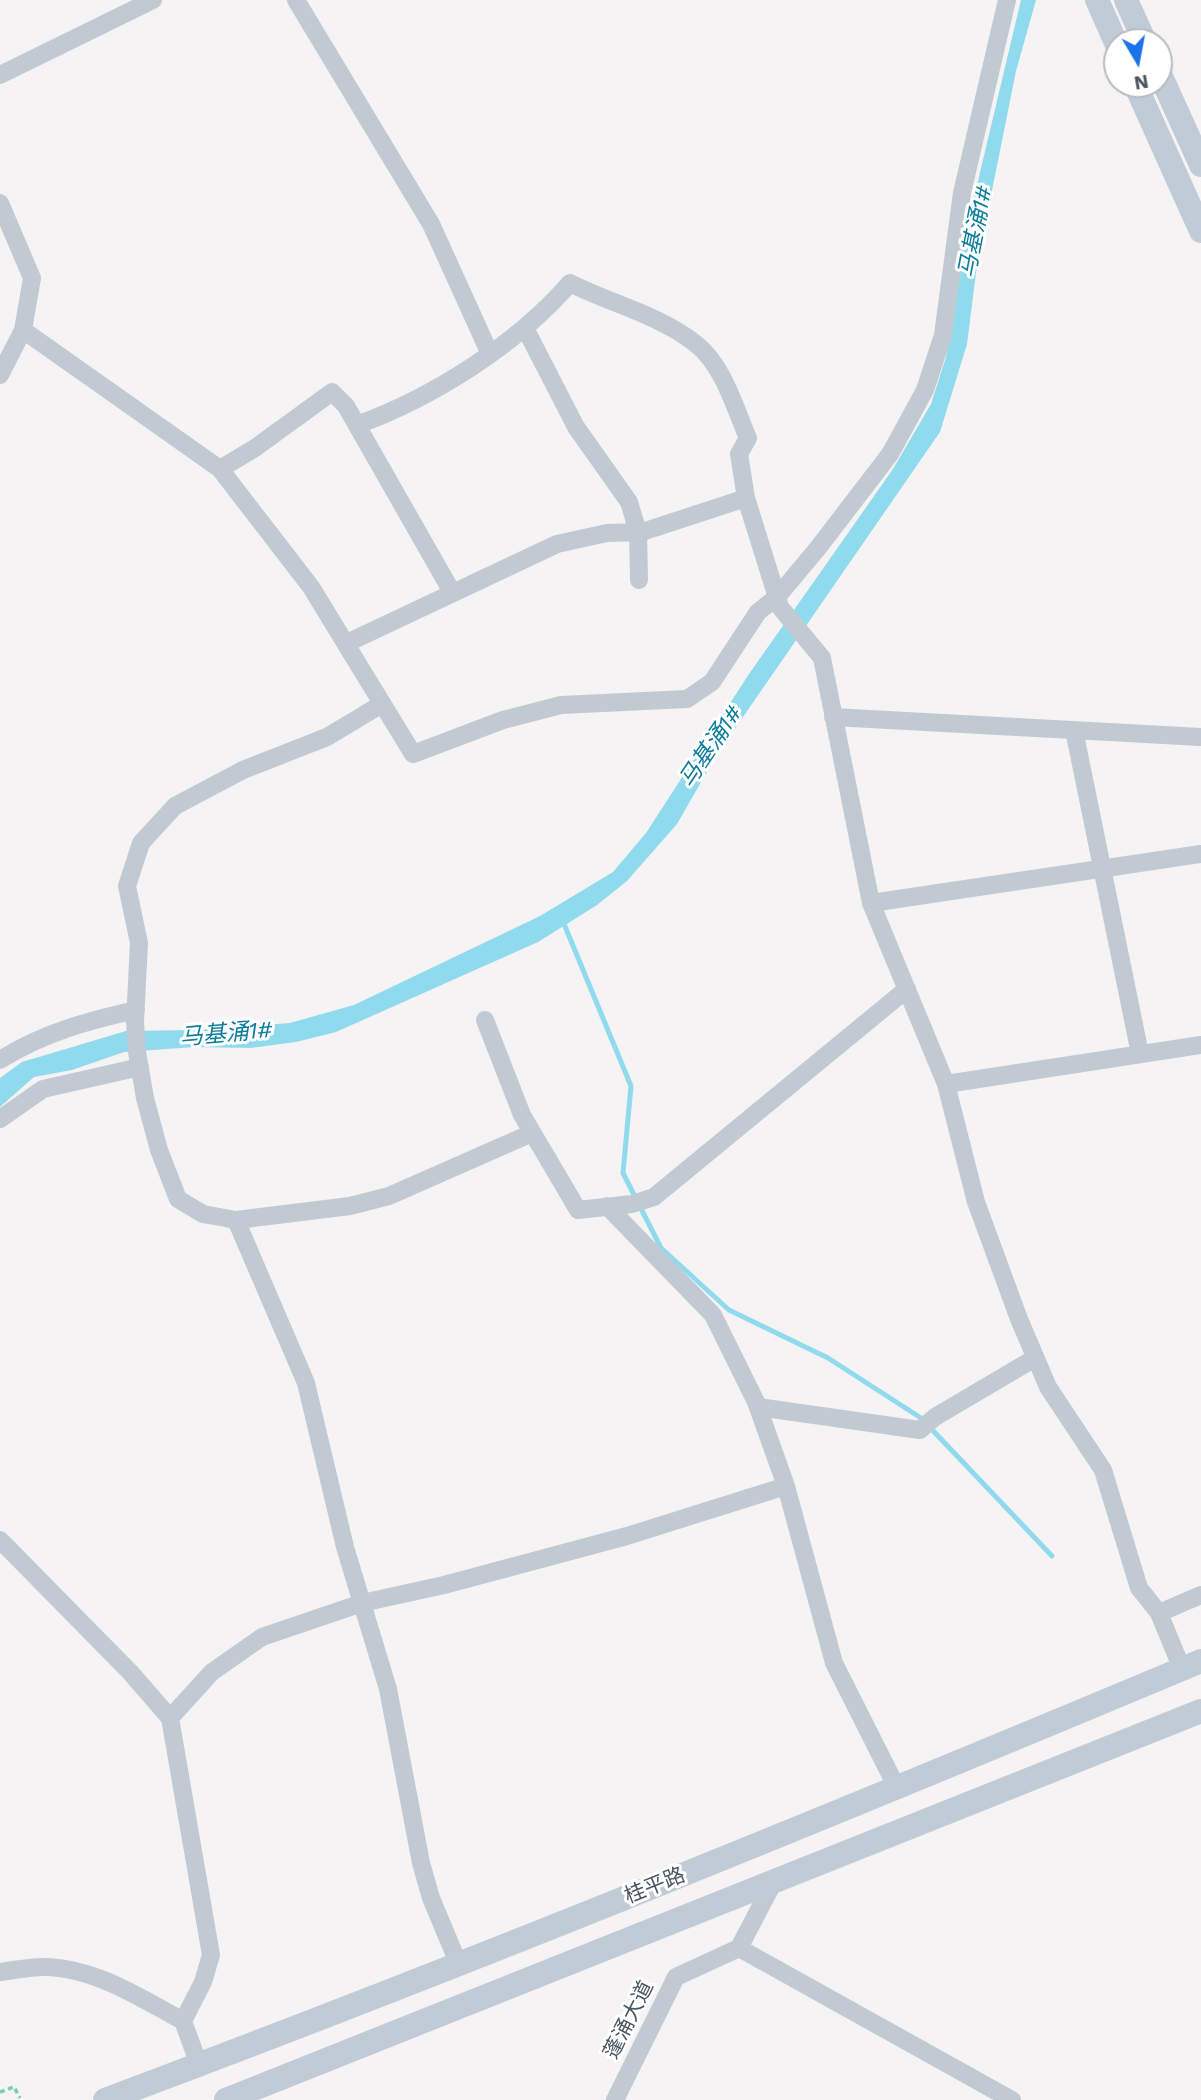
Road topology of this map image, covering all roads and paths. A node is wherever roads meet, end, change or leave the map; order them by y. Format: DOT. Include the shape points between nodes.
graph roads {
  1 [pos="153,0"];
  2 [pos="296,0"];
  3 [pos="1007,0"];
  4 [pos="1097,0"];
  5 [pos="1126,0"];
  6 [pos="1109,28"];
  7 [pos="1139,28"];
  8 [pos="0,75"];
  9 [pos="1141,98"];
  10 [pos="1171,98"];
  11 [pos="1201,165"];
  12 [pos="0,203"];
  13 [pos="1201,231"];
  14 [pos="525,328"];
  15 [pos="23,330"];
  16 [pos="490,354"];
  17 [pos="0,375"];
  18 [pos="357,425"];
  19 [pos="220,469"];
  20 [pos="746,498"];
  21 [pos="638,532"];
  22 [pos="639,580"];
  23 [pos="452,592"];
  24 [pos="778,602"];
  25 [pos="347,643"];
  26 [pos="382,704"];
  27 [pos="833,717"];
  28 [pos="1074,730"];
  29 [pos="1201,737"];
  30 [pos="1201,854"];
  31 [pos="1102,869"];
  32 [pos="871,903"];
  33 [pos="907,989"];
  34 [pos="135,1016"];
  35 [pos="485,1020"];
  36 [pos="1201,1045"];
  37 [pos="1140,1054"];
  38 [pos="0,1060"];
  39 [pos="139,1060"];
  40 [pos="946,1084"];
  41 [pos="0,1119"];
  42 [pos="532,1133"];
  43 [pos="607,1206"];
  44 [pos="236,1220"];
  45 [pos="1035,1358"];
  46 [pos="758,1407"];
  47 [pos="786,1486"];
  48 [pos="0,1540"];
  49 [pos="1201,1595"];
  50 [pos="362,1603"];
  51 [pos="1159,1613"];
  52 [pos="1192,1665"];
  53 [pos="1200,1716"];
  54 [pos="170,1718"];
  55 [pos="897,1788"];
  56 [pos="774,1881"];
  57 [pos="739,1948"];
  58 [pos="459,1965"];
  59 [pos="0,1972"];
  60 [pos="183,2021"];
  61 [pos="200,2065"];
  62 [pos="0,2092"];
  63 [pos="20,2098"];
  64 [pos="106,2100"];
  65 [pos="226,2100"];
  66 [pos="615,2100"];
  67 [pos="1012,2100"];
  1 -- 8 [label="street"];
  2 -- 16 [label="street" via="431,224"];
  3 -- 24 [label="street" via="962,192 943,335 925,390 890,454"];
  4 -- 6 [label="main road"];
  5 -- 7 [label="main road"];
  9 -- 13 [label="main road"];
  10 -- 11 [label="main road"];
  12 -- 15 [label="street" via="32,278"];
  14 -- 16 [label="street"];
  14 -- 20 [label="street" via="570,282 698,345 717,370 748,438 739,454"];
  14 -- 21 [label="street" via="576,427 629,502"];
  15 -- 17 [label="street"];
  15 -- 19 [label="street"];
  16 -- 18 [label="street"];
  18 -- 19 [label="street" via="332,392"];
  18 -- 23 [label="street"];
  19 -- 25 [label="street" via="311,587"];
  20 -- 21 [label="street"];
  20 -- 24 [label="street"];
  21 -- 22 [label="street"];
  21 -- 23 [label="street" via="607,533 557,544"];
  23 -- 25 [label="street"];
  24 -- 26 [label="street" via="758,612 712,682 687,699 561,705 503,720 413,754"];
  24 -- 27 [label="street" via="822,658"];
  25 -- 26 [label="street"];
  26 -- 34 [label="street" via="327,737 243,770 176,806 141,843 127,886 139,943"];
  27 -- 28 [label="street"];
  27 -- 32 [label="street"];
  28 -- 29 [label="street"];
  28 -- 31 [label="street"];
  30 -- 31 [label="street"];
  31 -- 32 [label="street"];
  31 -- 37 [label="street"];
  32 -- 33 [label="street"];
  33 -- 40 [label="street"];
  33 -- 43 [label="street" via="654,1197"];
  34 -- 38 [label="street" via="82,1022 30,1041"];
  34 -- 39 [label="street"];
  35 -- 42 [label="street"];
  36 -- 37 [label="street"];
  37 -- 40 [label="street"];
  39 -- 41 [label="street" via="44,1089"];
  39 -- 44 [label="street" via="159,1150 178,1199 203,1214"];
  40 -- 45 [label="street" via="976,1202"];
  42 -- 43 [label="street" via="578,1210"];
  42 -- 44 [label="street" via="389,1196 350,1206"];
  43 -- 46 [label="street" via="713,1315"];
  44 -- 50 [label="street" via="306,1383"];
  45 -- 46 [label="street" via="920,1430"];
  45 -- 51 [label="street" via="1048,1387 1103,1471 1139,1588"];
  46 -- 47 [label="street"];
  47 -- 50 [label="street" via="627,1536"];
  47 -- 55 [label="street" via="834,1663"];
  48 -- 54 [label="street"];
  49 -- 51 [label="street"];
  50 -- 54 [label="street" via="262,1637 212,1672"];
  50 -- 58 [label="street" via="388,1689 421,1864"];
  51 -- 52 [label="street"];
  52 -- 55 [label="main road, 桂平路"];
  53 -- 56 [label="main road, 桂平路"];
  54 -- 60 [label="street" via="211,1955 203,1983"];
  55 -- 58 [label="main road, 桂平路"];
  56 -- 57 [label="street"];
  56 -- 65 [label="main road, 桂平路"];
  57 -- 66 [label="street, 蓬涌大道" via="676,1977"];
  57 -- 67 [label="street"];
  58 -- 61 [label="main road, 桂平路"];
  59 -- 60 [label="street" via="48,1967 75,1971 120,1987"];
  60 -- 61 [label="street"];
  61 -- 64 [label="main road, 桂平路"];
  62 -- 63 [label="path" via="14,2087"];
}
